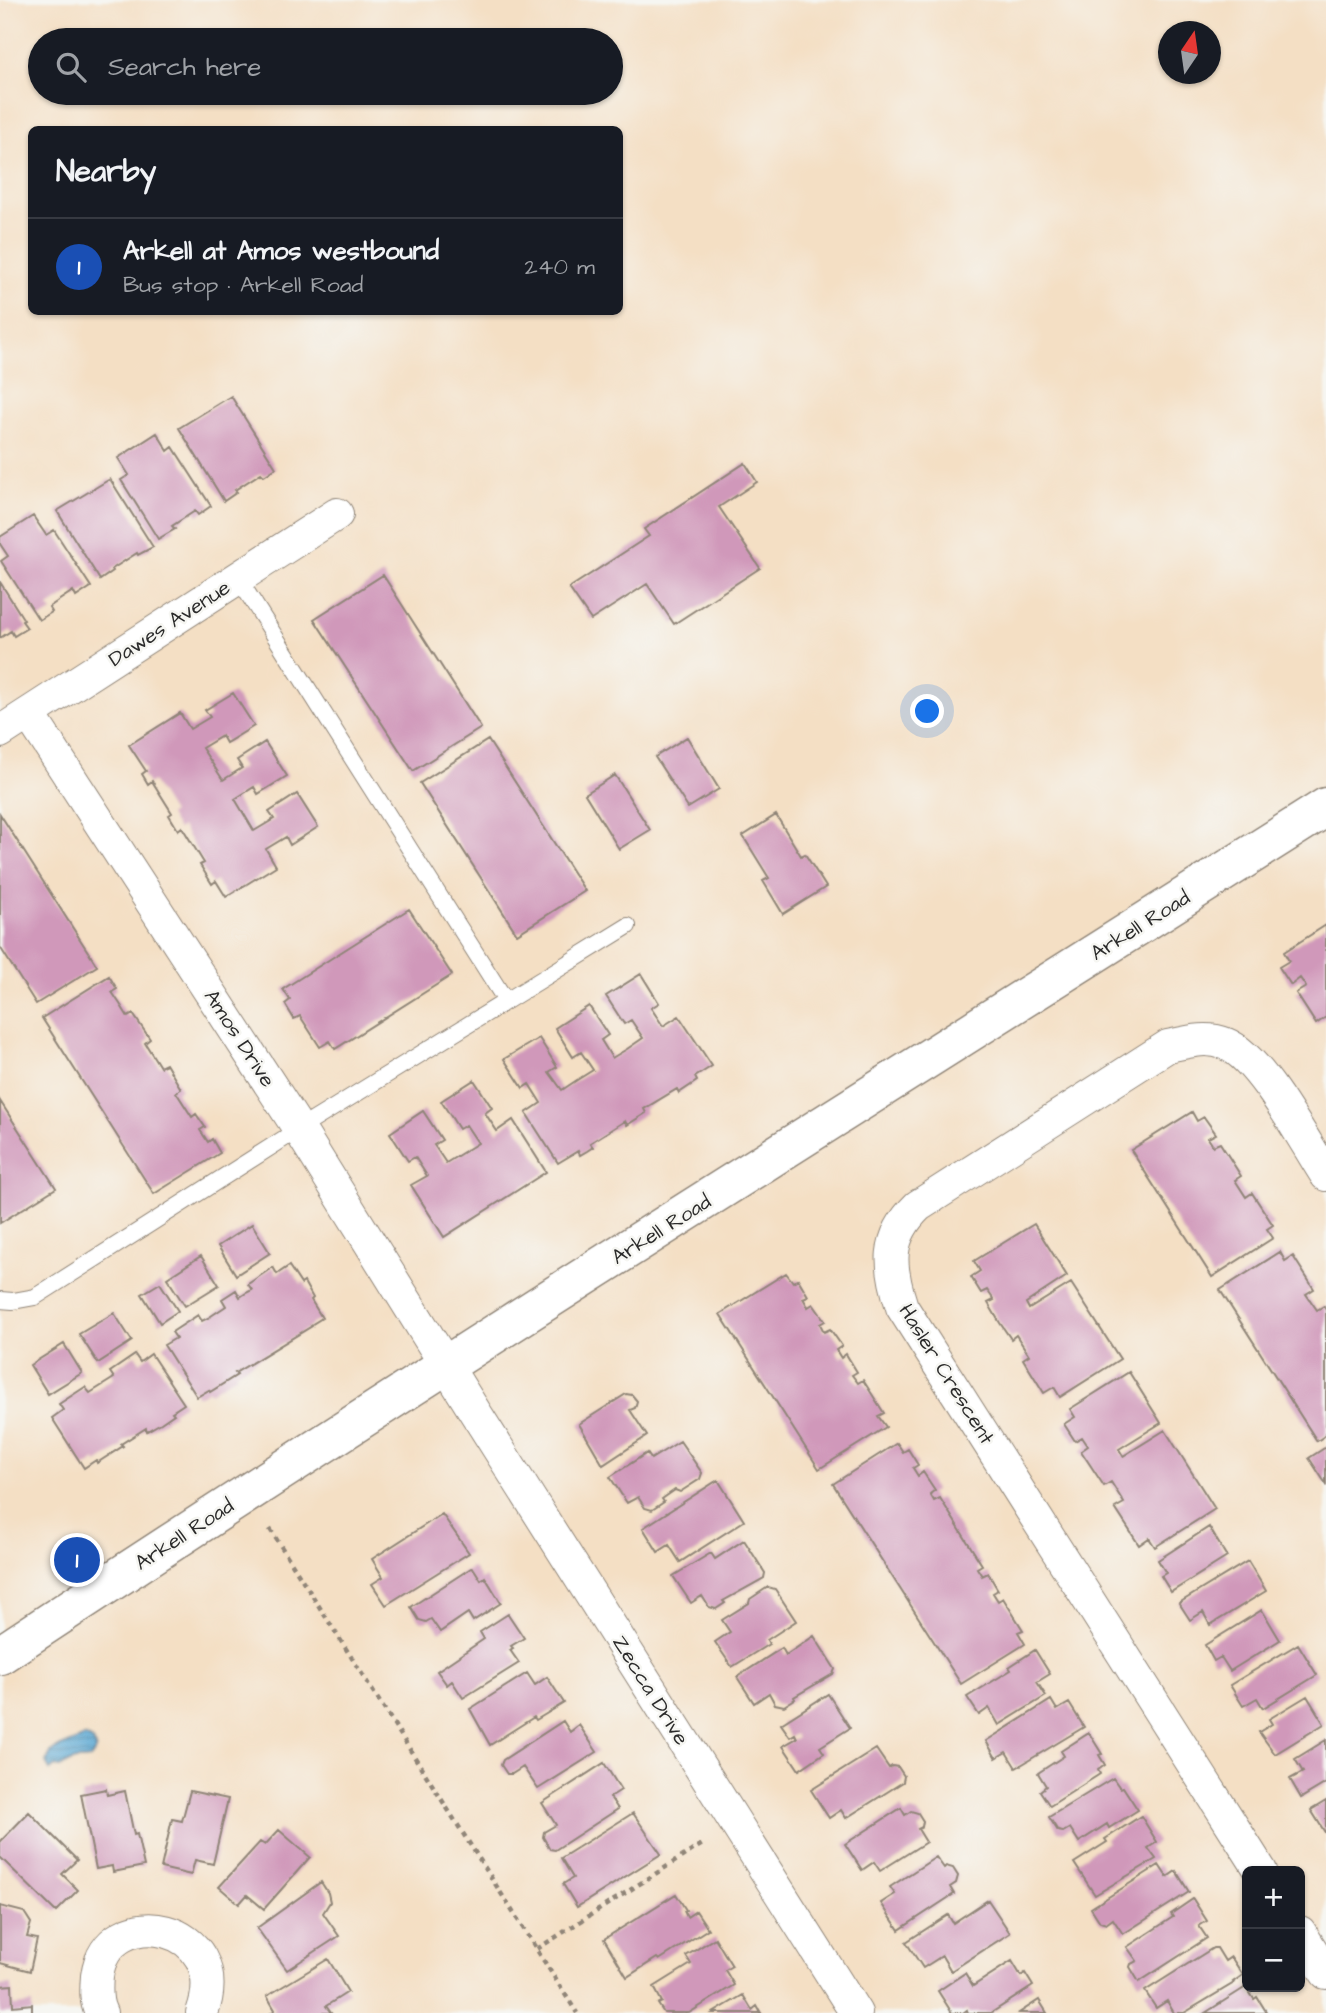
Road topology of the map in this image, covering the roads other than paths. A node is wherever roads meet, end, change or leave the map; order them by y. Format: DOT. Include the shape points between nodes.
graph roads {
  1 [pos="337,514"];
  2 [pos="238,578"];
  3 [pos="29,714"];
  4 [pos="0,732"];
  5 [pos="1326,807"];
  6 [pos="628,926"];
  7 [pos="506,1001"];
  8 [pos="299,1129"];
  9 [pos="1326,1175"];
  10 [pos="0,1300"];
  11 [pos="446,1366"];
  12 [pos="0,1655"];
  13 [pos="1258,1866"];
  14 [pos="1305,1939"];
  15 [pos="1326,1973"];
  16 [pos="101,2013"];
  17 [pos="202,2013"];
  18 [pos="856,2013"];
  1 -- 2 [label="street, Dawes Avenue"];
  2 -- 3 [label="street, Dawes Avenue"];
  2 -- 7 [label="lane"];
  3 -- 4 [label="street, Dawes Avenue"];
  3 -- 8 [label="street, Amos Drive"];
  5 -- 11 [label="main road, Arkell Road"];
  6 -- 7 [label="lane"];
  7 -- 8 [label="lane"];
  8 -- 10 [label="lane" via="35,1297"];
  8 -- 11 [label="street, Amos Drive"];
  9 -- 13 [label="street, Hasler Crescent" via="1245,1056 1228,1044 1193,1041 1168,1046 918,1206 903,1220 892,1259 902,1307"];
  11 -- 12 [label="main road, Arkell Road"];
  11 -- 18 [label="street, Zecca Drive"];
  14 -- 15 [label="street"];
  16 -- 17 [label="street" via="96,1988 106,1952 123,1937 155,1928 174,1933 202,1959 209,1994"];
}
